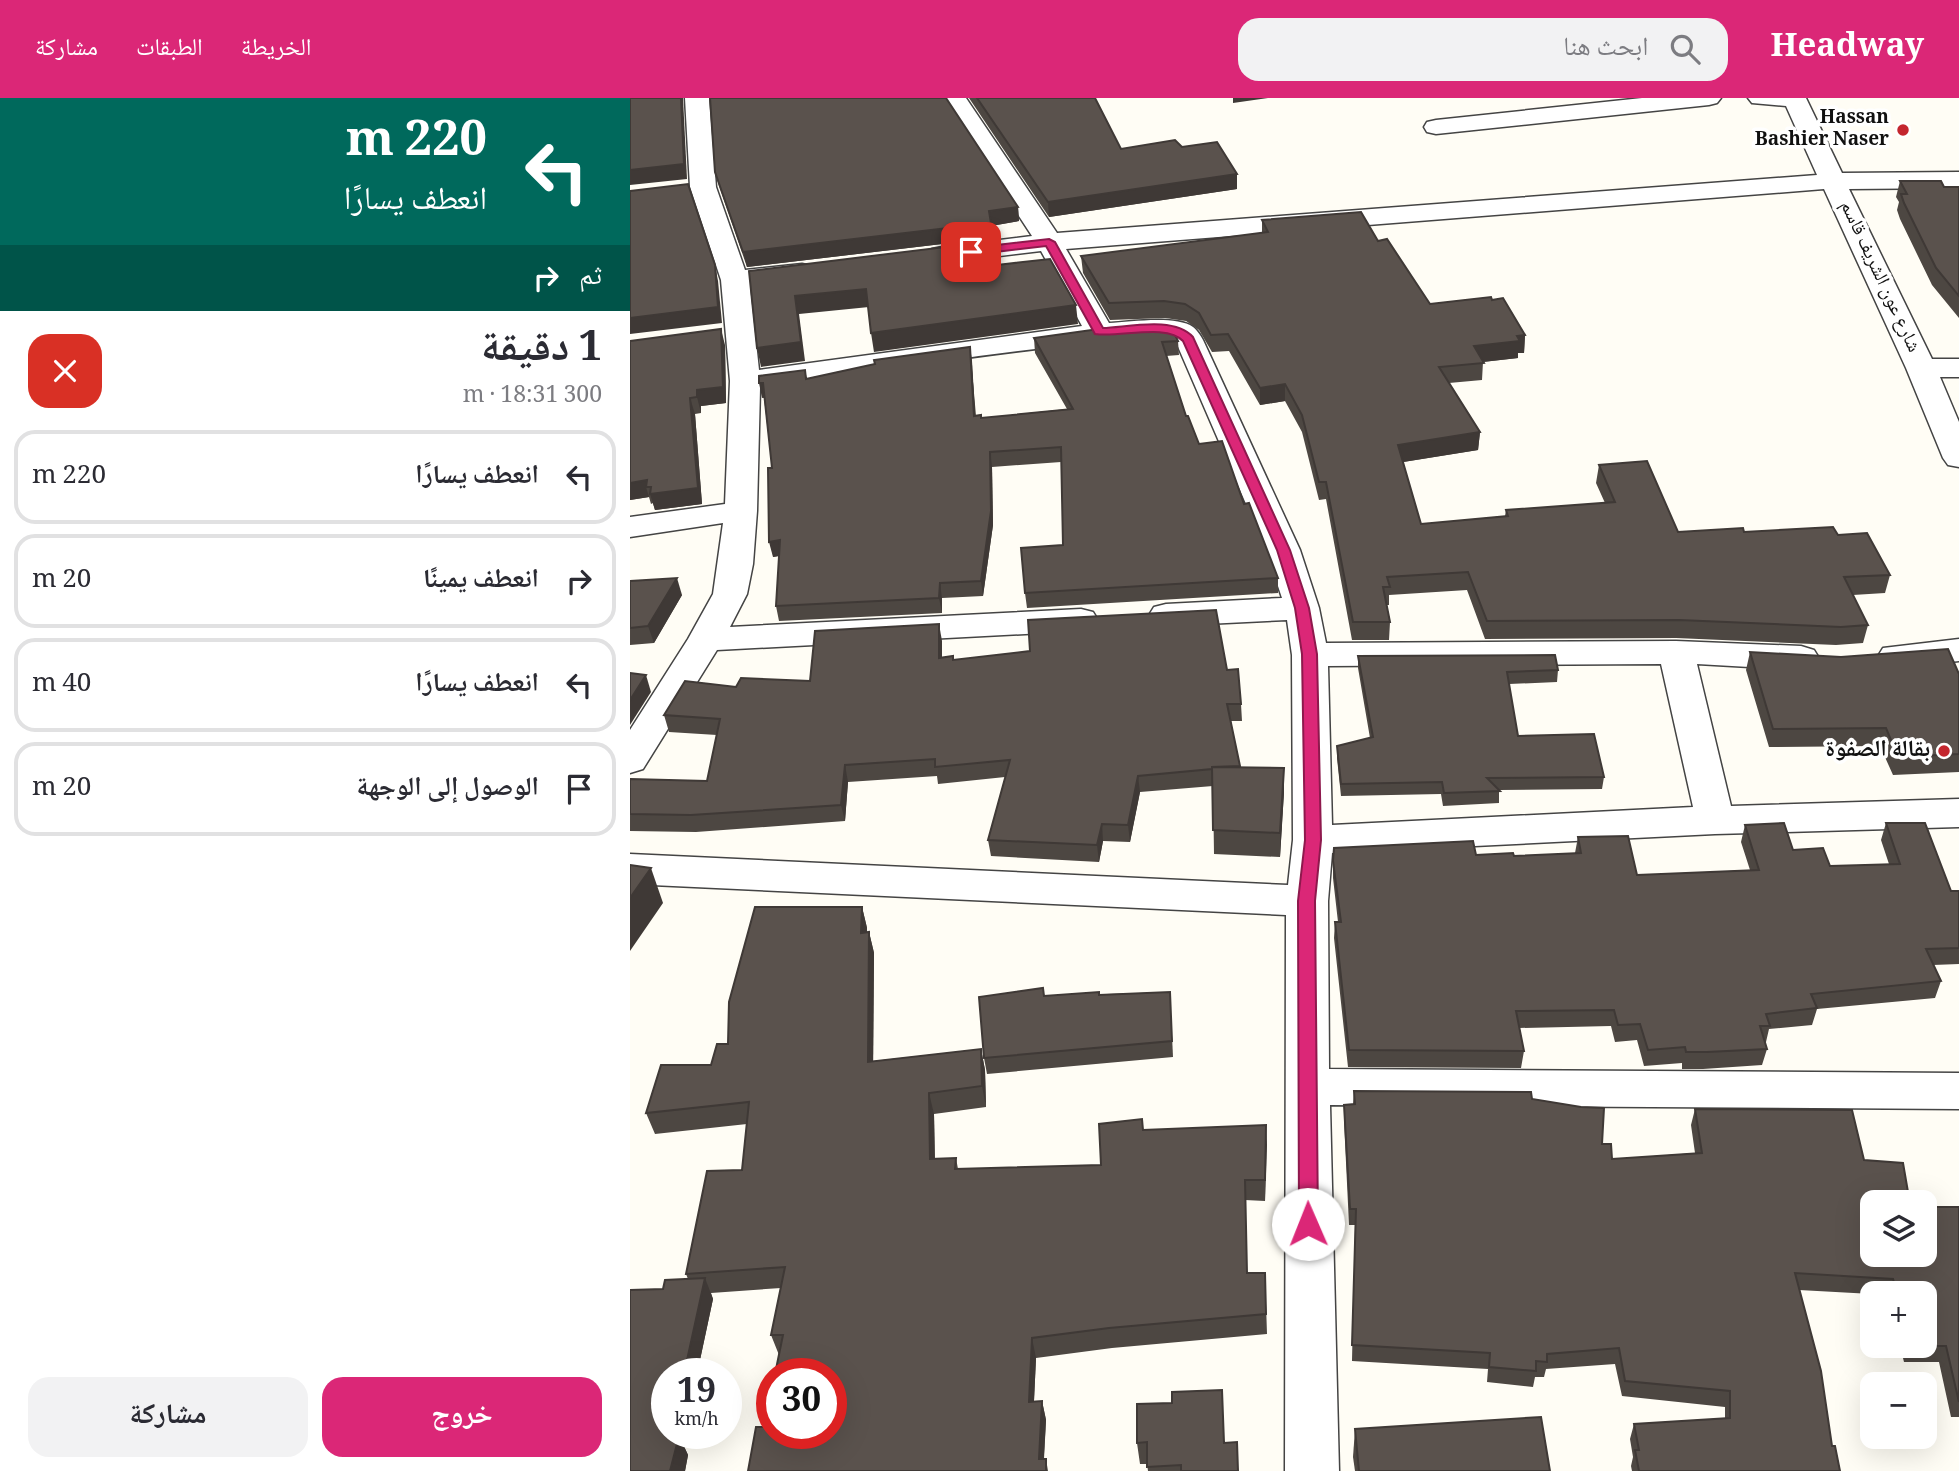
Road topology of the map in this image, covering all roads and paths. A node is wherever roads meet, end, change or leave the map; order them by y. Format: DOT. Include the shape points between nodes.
graph roads {
  1 [pos="697,98"];
  2 [pos="954,98"];
  3 [pos="1709,98"];
  4 [pos="1760,98"];
  5 [pos="1794,98"];
  6 [pos="1436,127"];
  7 [pos="1959,180"];
  8 [pos="1834,181"];
  9 [pos="1049,242"];
  10 [pos="913,258"];
  11 [pos="831,268"];
  12 [pos="735,279"];
  13 [pos="1100,332"];
  14 [pos="1921,368"];
  15 [pos="1959,368"];
  16 [pos="745,382"];
  17 [pos="1959,458"];
  18 [pos="741,511"];
  19 [pos="630,527"];
  20 [pos="1302,608"];
  21 [pos="706,639"];
  22 [pos="1959,650"];
  23 [pos="1676,652"];
  24 [pos="1310,654"];
  25 [pos="630,760"];
  26 [pos="1959,813"];
  27 [pos="1715,820"];
  28 [pos="1313,840"];
  29 [pos="630,869"];
  30 [pos="1307,901"];
  31 [pos="1307,1087"];
  32 [pos="1959,1091"];
  33 [pos="1312,1471"];
  1 -- 12 [label="street" via="691,188"];
  2 -- 9 [label="street"];
  3 -- 6 [label="street"];
  4 -- 5 [label="street"];
  5 -- 8 [label="street, شارع عون الشريف قاسم"];
  7 -- 8 [label="street"];
  8 -- 9 [label="street"];
  8 -- 14 [label="street, شارع عون الشريف قاسم"];
  9 -- 10 [label="street"];
  9 -- 13 [label="street"];
  11 -- 12 [label="street"];
  12 -- 16 [label="street" via="726,334"];
  13 -- 16 [label="street"];
  13 -- 20 [label="street" via="1165,329 1182,332 1189,340 1260,495"];
  14 -- 15 [label="street"];
  14 -- 17 [label="street, شارع عون الشريف قاسم"];
  16 -- 18 [label="street"];
  18 -- 19 [label="street"];
  18 -- 21 [label="street" via="730,594"];
  20 -- 21 [label="street"];
  20 -- 24 [label="street"];
  21 -- 25 [label="street"];
  22 -- 23 [label="street" via="1850,660"];
  23 -- 24 [label="street"];
  23 -- 27 [label="street"];
  24 -- 28 [label="street"];
  26 -- 27 [label="street"];
  27 -- 28 [label="street"];
  28 -- 30 [label="street"];
  29 -- 30 [label="street"];
  30 -- 31 [label="street"];
  31 -- 32 [label="street"];
  31 -- 33 [label="street"];
}
